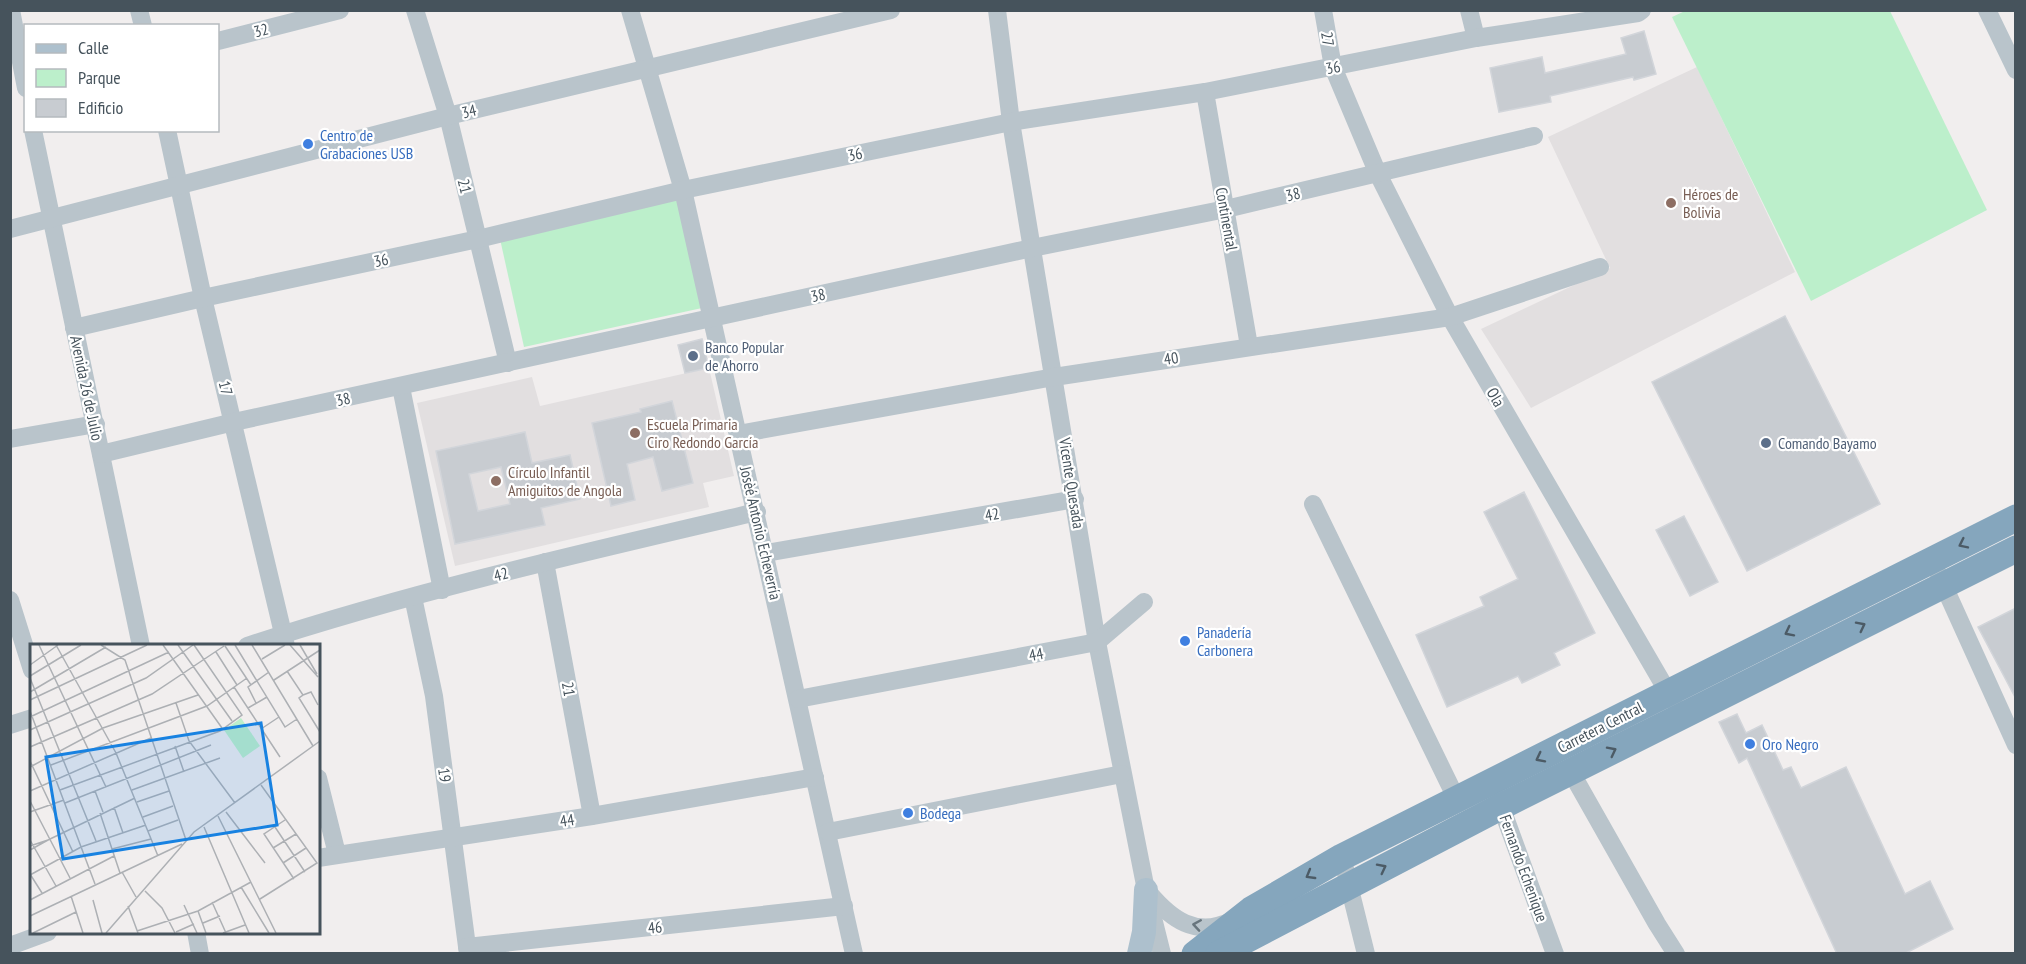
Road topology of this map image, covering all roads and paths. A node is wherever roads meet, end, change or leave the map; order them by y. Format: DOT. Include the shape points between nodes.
graph roads {
  1 [pos="11,10"];
  2 [pos="340,10"];
  3 [pos="415,10"];
  4 [pos="630,10"];
  5 [pos="891,10"];
  6 [pos="997,10"];
  7 [pos="1323,10"];
  8 [pos="1469,10"];
  9 [pos="1642,10"];
  10 [pos="1987,10"];
  11 [pos="1476,38"];
  12 [pos="219,41"];
  13 [pos="2014,60"];
  14 [pos="1333,67"];
  15 [pos="648,69"];
  16 [pos="24,82"];
  17 [pos="1205,92"];
  18 [pos="448,116"];
  19 [pos="1011,122"];
  20 [pos="33,132"];
  21 [pos="167,132"];
  22 [pos="1534,136"];
  23 [pos="1378,174"];
  24 [pos="179,184"];
  25 [pos="683,190"];
  26 [pos="1226,209"];
  27 [pos="50,217"];
  28 [pos="10,229"];
  29 [pos="478,239"];
  30 [pos="1032,248"];
  31 [pos="1600,267"];
  32 [pos="203,298"];
  33 [pos="1450,317"];
  34 [pos="713,318"];
  35 [pos="74,328"];
  36 [pos="1249,346"];
  37 [pos="508,363"];
  38 [pos="1054,377"];
  39 [pos="401,387"];
  40 [pos="234,422"];
  41 [pos="96,424"];
  42 [pos="738,434"];
  43 [pos="10,439"];
  44 [pos="101,454"];
  45 [pos="1075,499"];
  46 [pos="1313,504"];
  47 [pos="757,512"];
  48 [pos="2016,519"];
  49 [pos="2016,549"];
  50 [pos="766,553"];
  51 [pos="1932,560"];
  52 [pos="545,562"];
  53 [pos="1944,585"];
  54 [pos="442,590"];
  55 [pos="413,597"];
  56 [pos="10,600"];
  57 [pos="1144,602"];
  58 [pos="284,640"];
  59 [pos="1097,642"];
  60 [pos="141,644"];
  61 [pos="259,644"];
  62 [pos="30,664"];
  63 [pos="1669,693"];
  64 [pos="798,699"];
  65 [pos="1682,716"];
  66 [pos="30,719"];
  67 [pos="10,725"];
  68 [pos="2016,745"];
  69 [pos="1571,772"];
  70 [pos="1122,774"];
  71 [pos="815,777"];
  72 [pos="320,786"];
  73 [pos="1497,795"];
  74 [pos="1457,800"];
  75 [pos="592,816"];
  76 [pos="828,832"];
  77 [pos="453,838"];
  78 [pos="337,854"];
  79 [pos="1342,857"];
  80 [pos="320,858"];
  81 [pos="1350,885"];
  82 [pos="1146,890"];
  83 [pos="844,906"];
  84 [pos="1251,910"];
  85 [pos="45,934"];
  86 [pos="196,934"];
  87 [pos="10,946"];
  88 [pos="468,950"];
  89 [pos="200,954"];
  90 [pos="854,954"];
  91 [pos="1139,954"];
  92 [pos="1162,954"];
  93 [pos="1196,954"];
  94 [pos="1219,954"];
  95 [pos="1366,954"];
  96 [pos="1555,954"];
  97 [pos="1676,954"];
  1 -- 16 [label="street"];
  2 -- 12 [label="street, 32"];
  3 -- 18 [label="street, 21"];
  4 -- 15 [label="street, Josèé Antonio Echeverría"];
  5 -- 15 [label="street, 34"];
  6 -- 19 [label="street, Vicente Quesada"];
  7 -- 14 [label="street, 27"];
  8 -- 11 [label="street"];
  9 -- 11 [label="street, 36"];
  10 -- 13 [label="street"];
  11 -- 14 [label="street, 36"];
  14 -- 17 [label="street, 36"];
  14 -- 23 [label="street, Ola"];
  15 -- 18 [label="street, 34"];
  15 -- 25 [label="street, Josèé Antonio Echeverría"];
  17 -- 19 [label="street, 36"];
  17 -- 26 [label="street, Continental"];
  18 -- 24 [label="street, 34"];
  18 -- 29 [label="street, 21"];
  19 -- 25 [label="street, 36"];
  19 -- 30 [label="street, Vicente Quesada"];
  20 -- 27 [label="street, Avenida 26 de Julio"];
  21 -- 24 [label="street, 17"];
  22 -- 23 [label="street, 38"];
  23 -- 26 [label="street, 38"];
  23 -- 33 [label="street, Ola"];
  24 -- 27 [label="street, 34"];
  24 -- 32 [label="street, 17"];
  25 -- 29 [label="street, 36"];
  25 -- 34 [label="street, Josèé Antonio Echeverría"];
  26 -- 30 [label="street, 38"];
  26 -- 36 [label="street, Continental"];
  27 -- 28 [label="street"];
  27 -- 35 [label="street, Avenida 26 de Julio"];
  29 -- 32 [label="street, 36"];
  29 -- 37 [label="street, 21"];
  30 -- 34 [label="street, 38"];
  30 -- 38 [label="street, Vicente Quesada"];
  31 -- 33 [label="street, 40"];
  32 -- 35 [label="street, 36"];
  32 -- 40 [label="street, 17"];
  33 -- 36 [label="street, 40"];
  33 -- 63 [label="street, Ola"];
  34 -- 37 [label="street, 38"];
  34 -- 42 [label="street, Josèé Antonio Echeverría"];
  35 -- 41 [label="street, Avenida 26 de Julio"];
  36 -- 38 [label="street, 40"];
  37 -- 39 [label="street, 38"];
  38 -- 42 [label="street, 40"];
  38 -- 45 [label="street, Vicente Quesada"];
  39 -- 40 [label="street, 38"];
  39 -- 54 [label="street"];
  40 -- 44 [label="street, 38"];
  40 -- 58 [label="street, 17"];
  41 -- 43 [label="street"];
  41 -- 44 [label="street, Avenida 26 de Julio"];
  42 -- 47 [label="street, Josèé Antonio Echeverría"];
  44 -- 60 [label="street, Avenida 26 de Julio"];
  45 -- 50 [label="street, 42"];
  45 -- 59 [label="street, Vicente Quesada"];
  46 -- 74 [label="street"];
  47 -- 50 [label="street, Josèé Antonio Echeverría"];
  47 -- 52 [label="street, 42"];
  48 -- 51 [label="highway, Carretera Central, one-way"];
  49 -- 53 [label="highway, Carretera Central"];
  50 -- 64 [label="street, Josèé Antonio Echeverría"];
  51 -- 53 [label="street"];
  51 -- 63 [label="highway, Carretera Central, one-way"];
  52 -- 54 [label="street, 42"];
  52 -- 75 [label="street, 21"];
  65 -- 53 [label="highway, Carretera Central, one-way"];
  53 -- 68 [label="street"];
  54 -- 55 [label="street, 42"];
  55 -- 58 [label="street, 42"];
  55 -- 77 [label="street, 19" via="434,696"];
  56 -- 62 [label="street"];
  57 -- 59 [label="street"];
  58 -- 61 [label="street, 42"];
  59 -- 64 [label="street, 44"];
  59 -- 70 [label="street, Vicente Quesada"];
  63 -- 65 [label="street, Ola"];
  63 -- 73 [label="highway, Carretera Central, one-way"];
  64 -- 71 [label="street, Josèé Antonio Echeverría"];
  69 -- 65 [label="highway, Carretera Central, one-way"];
  66 -- 67 [label="street"];
  69 -- 73 [label="highway, Carretera Central"];
  69 -- 97 [label="street"];
  70 -- 76 [label="street"];
  70 -- 82 [label="street, Vicente Quesada"];
  71 -- 75 [label="street, 44"];
  71 -- 76 [label="street, Josèé Antonio Echeverría"];
  72 -- 78 [label="street"];
  73 -- 74 [label="highway, Carretera Central"];
  81 -- 73 [label="highway, Carretera Central, one-way"];
  73 -- 96 [label="street, Fernando Echenique"];
  74 -- 79 [label="highway, Carretera Central"];
  75 -- 77 [label="street, 44"];
  76 -- 83 [label="street, Josèé Antonio Echeverría"];
  77 -- 78 [label="street, 44"];
  77 -- 88 [label="street, 19"];
  78 -- 80 [label="street, 44"];
  79 -- 81 [label="street"];
  79 -- 84 [label="highway, Carretera Central, one-way"];
  81 -- 94 [label="highway, Carretera Central"];
  81 -- 95 [label="street"];
  84 -- 82 [label="street, one-way" via="1210,927 1193,925 1166,914"];
  82 -- 91 [label="main road"];
  82 -- 92 [label="street, Vicente Quesada"];
  83 -- 88 [label="street, 46"];
  83 -- 90 [label="street, Josèé Antonio Echeverría"];
  84 -- 93 [label="highway, Carretera Central"];
  85 -- 87 [label="street"];
  86 -- 89 [label="street"];
}
